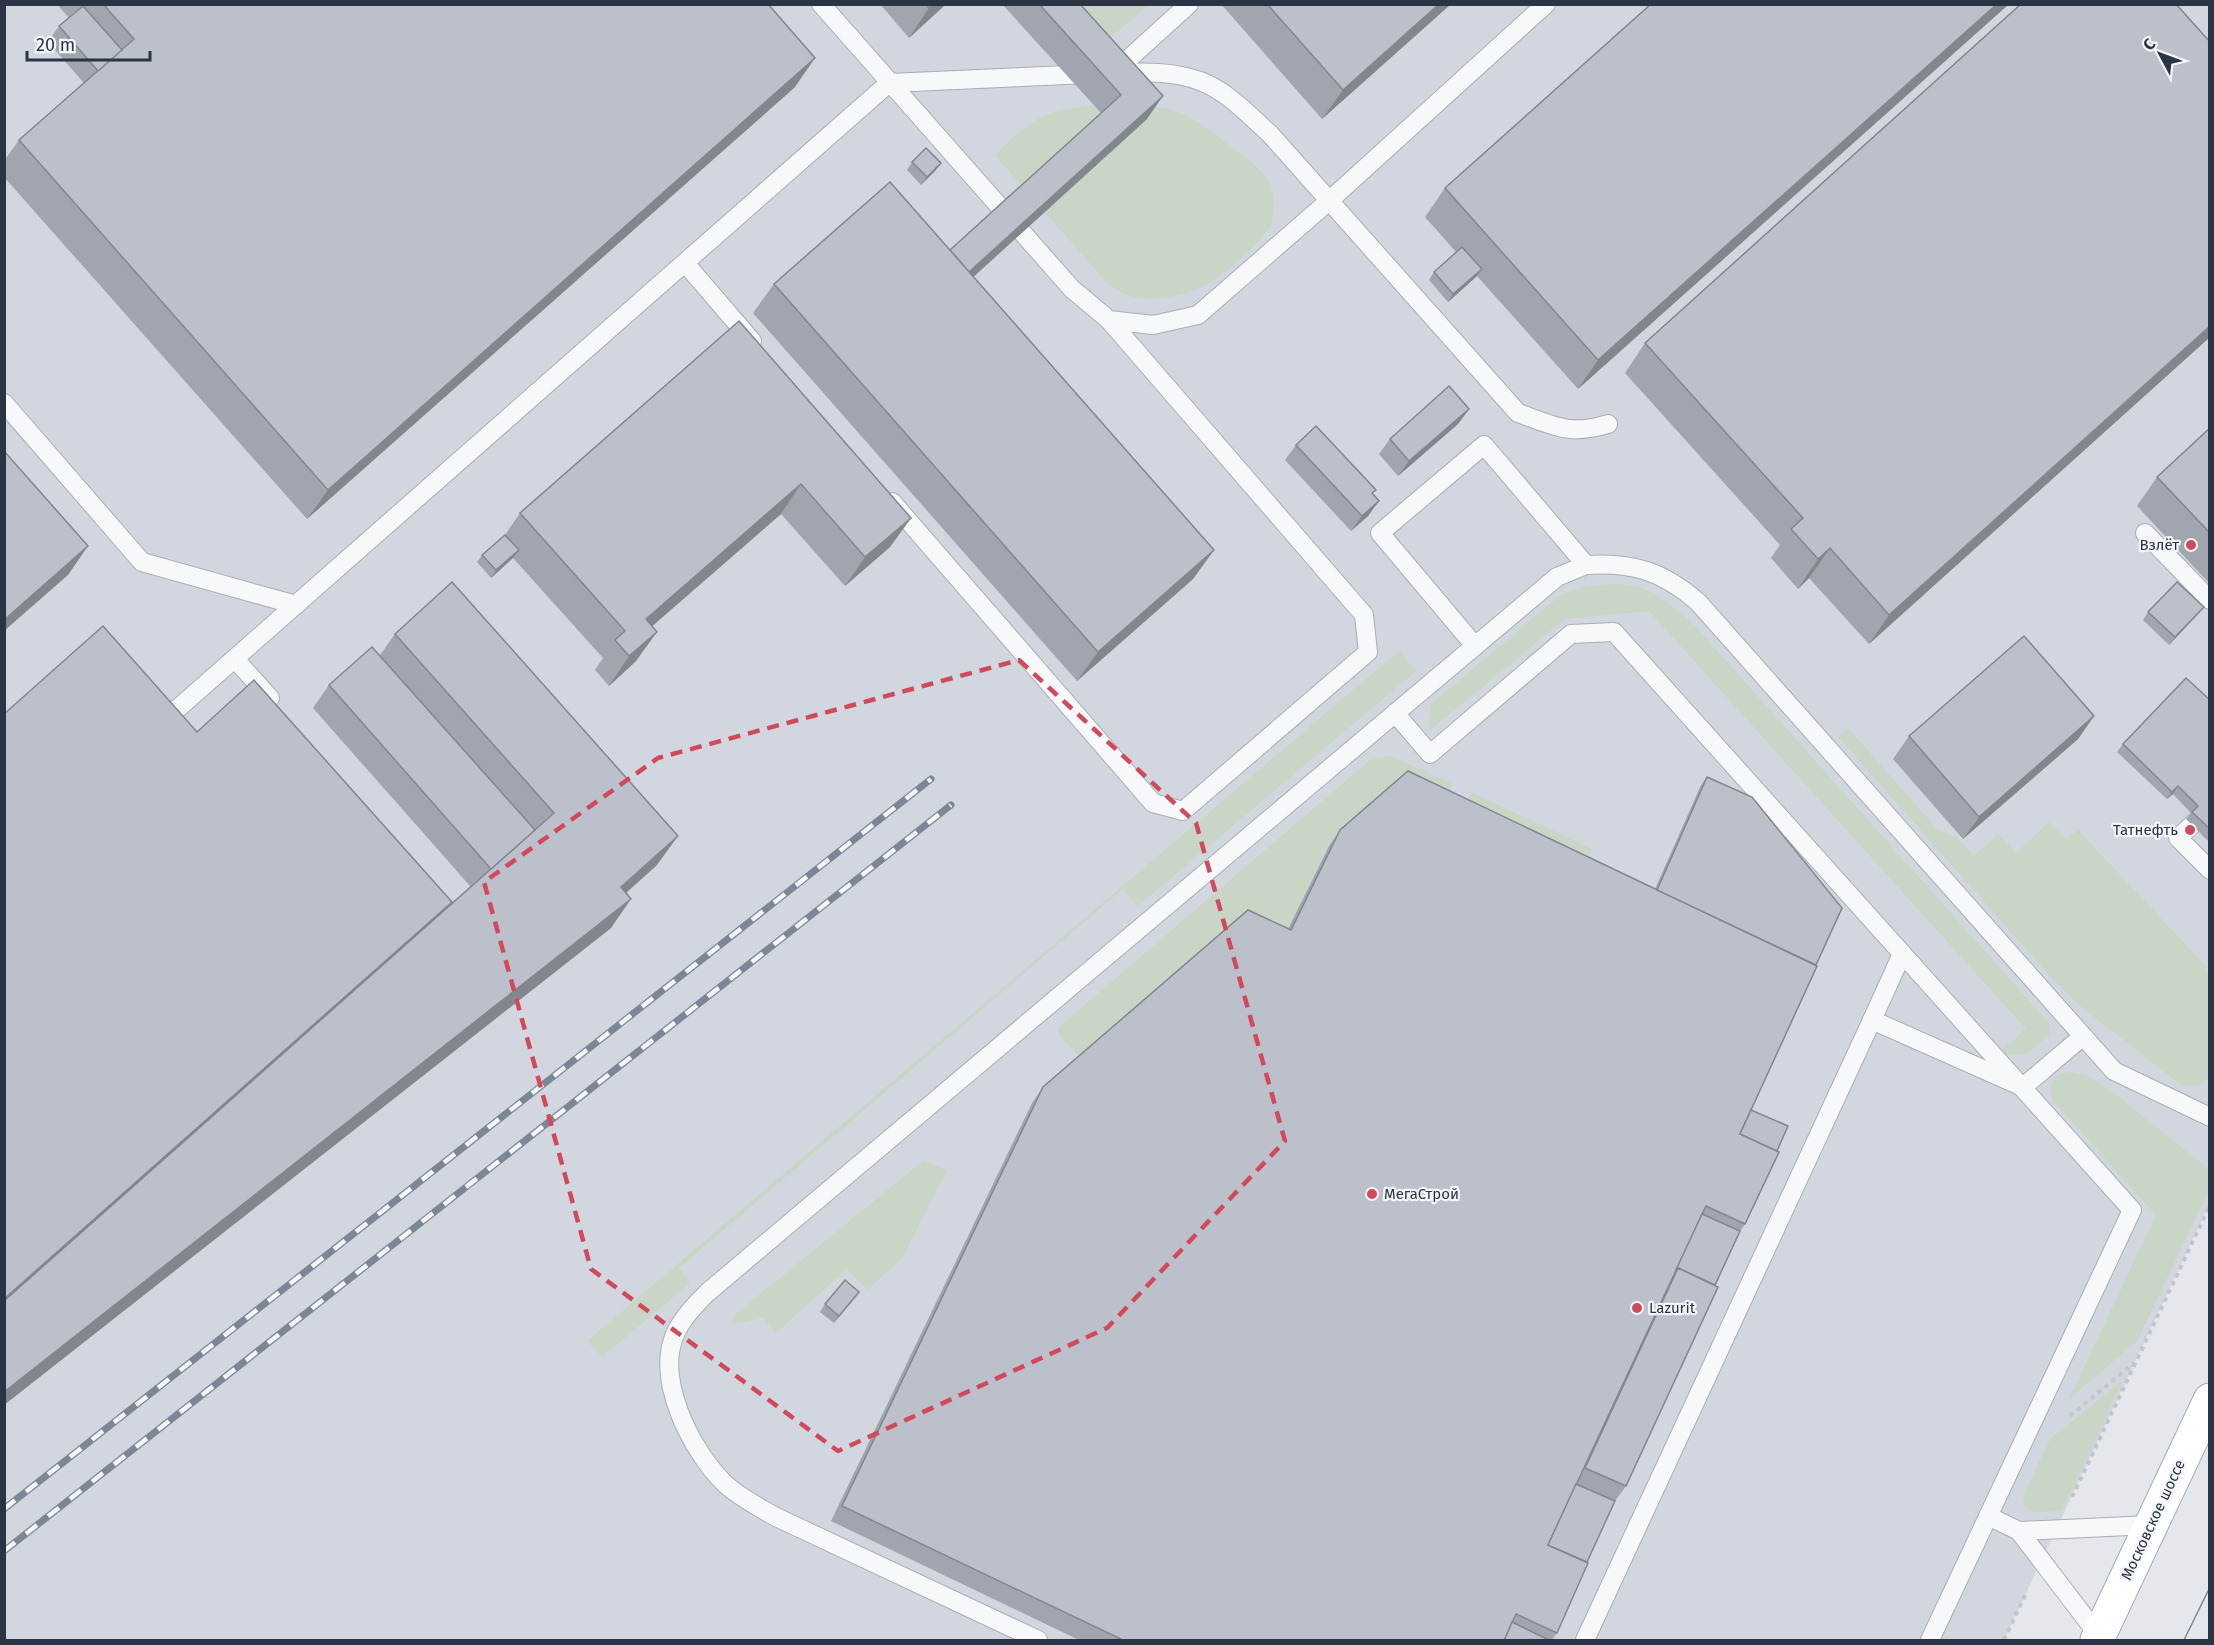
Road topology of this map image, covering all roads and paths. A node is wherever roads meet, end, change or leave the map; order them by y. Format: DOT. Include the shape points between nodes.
graph roads {
  1 [pos="821,4"];
  2 [pos="1189,4"];
  3 [pos="1546,4"];
  4 [pos="1113,73"];
  5 [pos="889,83"];
  6 [pos="1330,200"];
  7 [pos="685,262"];
  8 [pos="1109,320"];
  9 [pos="763,353"];
  10 [pos="4,403"];
  11 [pos="1608,424"];
  12 [pos="880,488"];
  13 [pos="2145,533"];
  14 [pos="1586,566"];
  15 [pos="2210,600"];
  16 [pos="296,605"];
  17 [pos="1475,646"];
  18 [pos="235,659"];
  19 [pos="281,711"];
  20 [pos="1395,713"];
  21 [pos="159,726"];
  22 [pos="2210,807"];
  23 [pos="2210,870"];
  24 [pos="1902,954"];
  25 [pos="1872,1020"];
  26 [pos="2082,1037"];
  27 [pos="2023,1087"];
  28 [pos="2210,1116"];
  29 [pos="2210,1205"];
  30 [pos="2136,1360"];
  31 [pos="2210,1400"];
  32 [pos="2032,1423"];
  33 [pos="1988,1516"];
  34 [pos="2151,1525"];
  35 [pos="2056,1530"];
  36 [pos="2019,1531"];
  37 [pos="2042,1560"];
  38 [pos="2098,1638"];
  39 [pos="1038,1641"];
  40 [pos="1585,1641"];
  41 [pos="1930,1641"];
  42 [pos="2004,1641"];
  1 -- 5 [label="lane"];
  2 -- 4 [label="lane"];
  3 -- 6 [label="lane"];
  4 -- 5 [label="lane"];
  4 -- 6 [label="lane" via="1153,71 1200,81 1228,97 1270,134"];
  5 -- 7 [label="lane"];
  5 -- 8 [label="lane" via="1072,289"];
  6 -- 8 [label="lane" via="1198,315 1153,326"];
  6 -- 11 [label="lane" via="1518,413 1575,431"];
  7 -- 9 [label="lane"];
  7 -- 16 [label="lane"];
  8 -- 12 [label="lane" via="1364,615 1368,652 1183,811 1153,803"];
  10 -- 16 [label="lane" via="142,562"];
  13 -- 15 [label="lane"];
  14 -- 17 [label="lane" via="1557,577"];
  14 -- 17 [label="lane" via="1484,445 1380,533"];
  14 -- 26 [label="lane" via="1610,564 1650,571 1698,602"];
  16 -- 18 [label="lane"];
  17 -- 20 [label="lane"];
  18 -- 19 [label="lane"];
  18 -- 21 [label="lane"];
  20 -- 24 [label="lane" via="1430,754 1571,634 1614,632"];
  20 -- 39 [label="lane" via="708,1292 691,1308 675,1333 669,1362 672,1394 706,1464 726,1484 774,1516"];
  22 -- 23 [label="lane" via="2178,838"];
  24 -- 25 [label="lane"];
  24 -- 27 [label="lane"];
  25 -- 27 [label="lane"];
  25 -- 40 [label="lane"];
  26 -- 27 [label="lane"];
  26 -- 28 [label="lane" via="2114,1071"];
  27 -- 32 [label="lane" via="2132,1209"];
  29 -- 30 [label="path"];
  30 -- 32 [label="path" via="2052,1432"];
  30 -- 35 [label="path"];
  31 -- 34 [label="main road, Московское шоссе"];
  32 -- 33 [label="lane"];
  33 -- 36 [label="lane"];
  33 -- 41 [label="lane"];
  34 -- 35 [label="lane"];
  34 -- 38 [label="main road, Московское шоссе"];
  35 -- 36 [label="lane"];
  36 -- 37 [label="lane"];
  37 -- 38 [label="lane"];
  37 -- 42 [label="path"];
}
